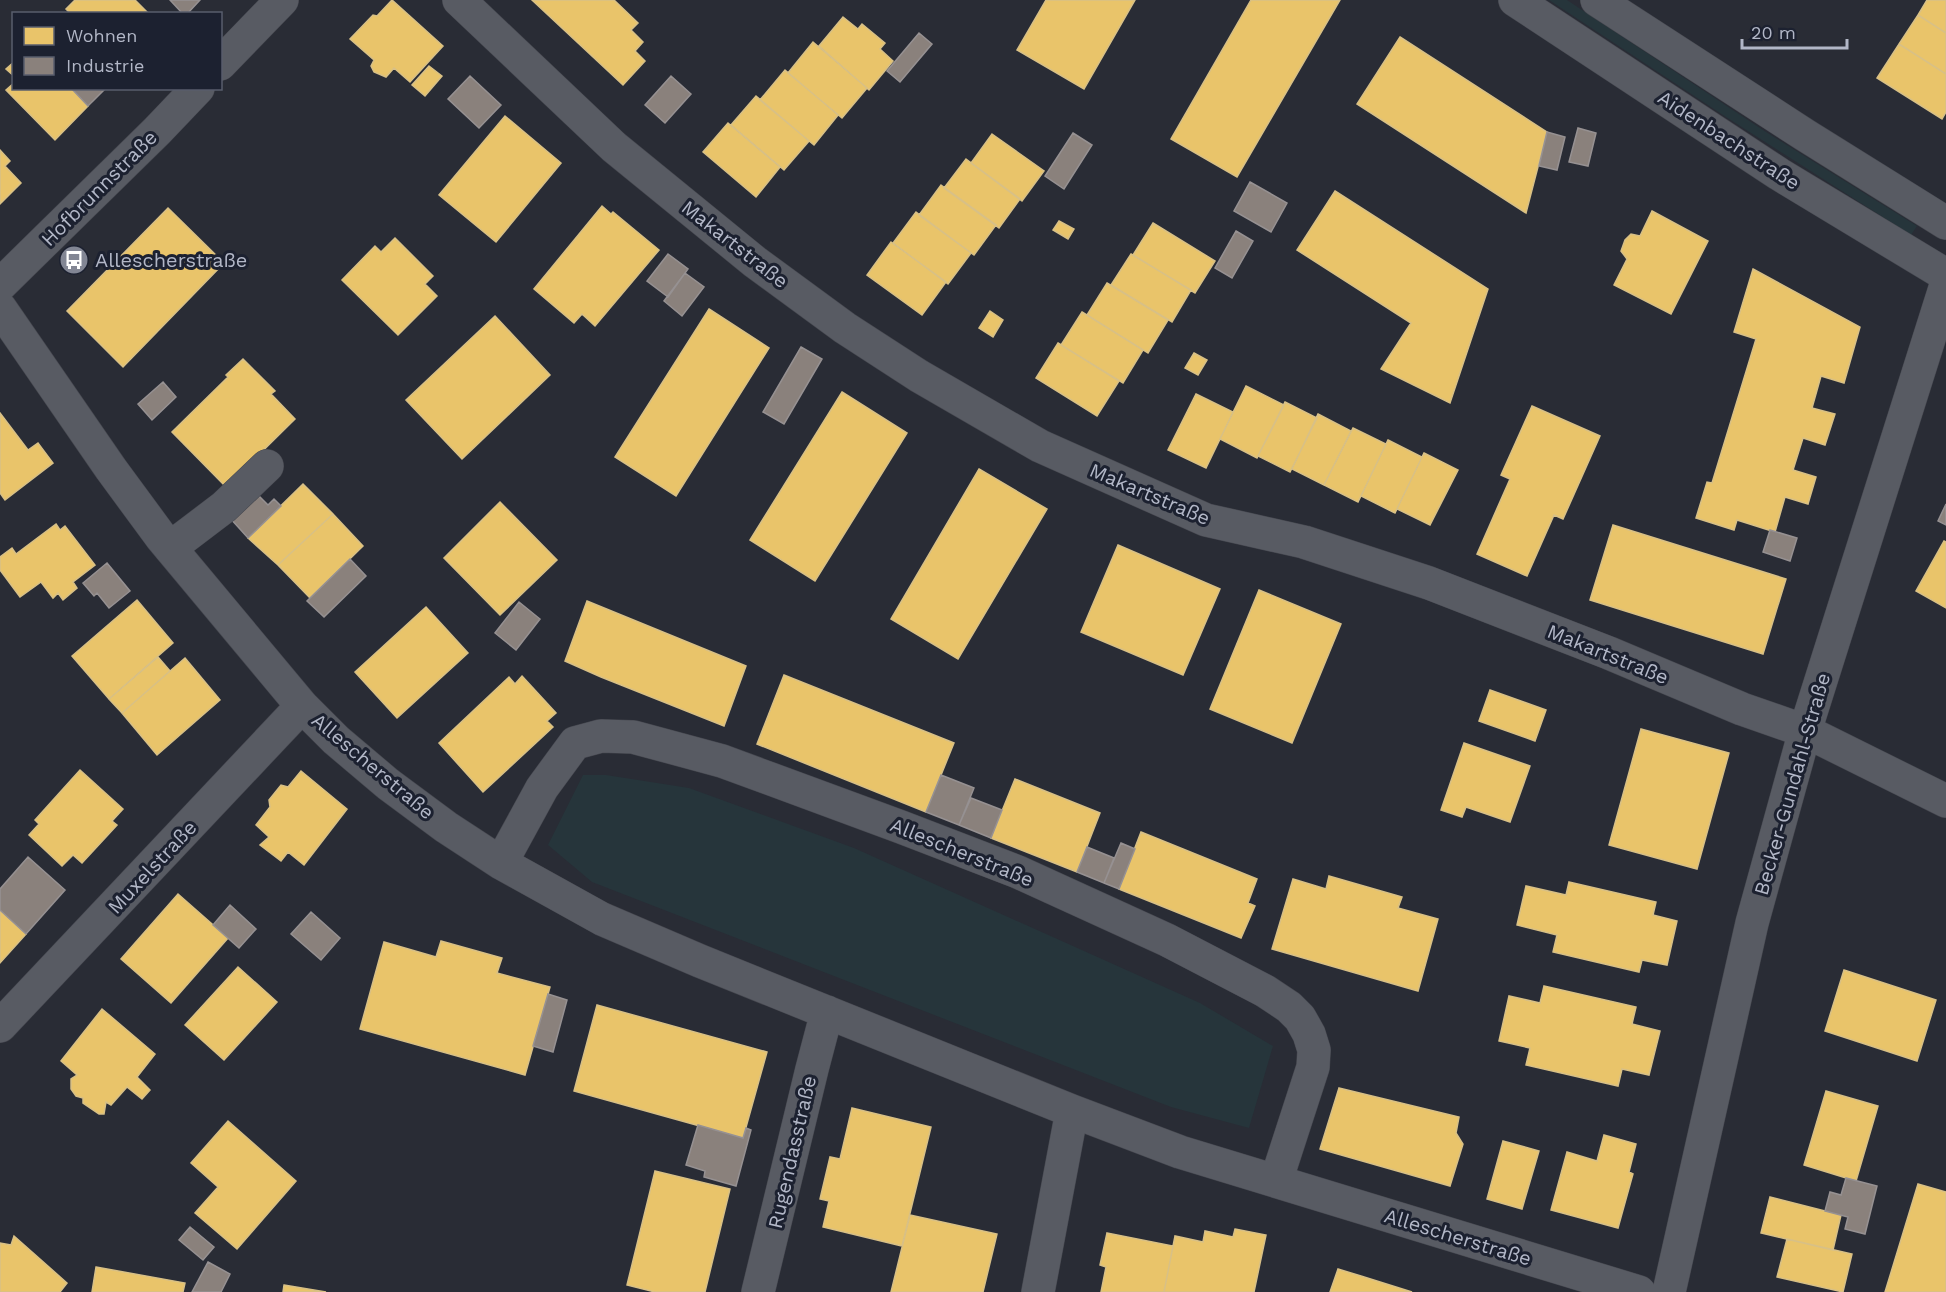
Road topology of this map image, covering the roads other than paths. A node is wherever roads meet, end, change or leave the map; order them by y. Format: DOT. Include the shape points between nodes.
graph roads {
  1 [pos="282,0"];
  2 [pos="459,0"];
  3 [pos="1515,0"];
  4 [pos="1597,0"];
  5 [pos="222,62"];
  6 [pos="196,90"];
  7 [pos="1946,223"];
  8 [pos="1946,275"];
  9 [pos="0,285"];
  10 [pos="1946,285"];
  11 [pos="0,308"];
  12 [pos="267,466"];
  13 [pos="170,548"];
  14 [pos="302,706"];
  15 [pos="1804,731"];
  16 [pos="1946,801"];
  17 [pos="501,863"];
  18 [pos="827,1012"];
  19 [pos="0,1026"];
  20 [pos="1072,1111"];
  21 [pos="1276,1181"];
  22 [pos="758,1292"];
  23 [pos="1038,1292"];
  24 [pos="1639,1292"];
  25 [pos="1669,1292"];
  1 -- 5 [label="street"];
  2 -- 15 [label="street, Makartstraße" via="614,147 755,262 845,328 1040,446 1206,520 1304,542 1429,584"];
  3 -- 8 [label="street, Aidenbachstraße" via="1779,174"];
  4 -- 7 [label="street"];
  6 -- 9 [label="street, Hofbrunnstraße"];
  10 -- 15 [label="street, Becker-Gundahl-Straße"];
  11 -- 13 [label="street, Allescherstraße"];
  12 -- 13 [label="street" via="224,507"];
  13 -- 14 [label="street, Allescherstraße"];
  14 -- 17 [label="street, Allescherstraße" via="388,784"];
  14 -- 19 [label="street, Muxelstraße"];
  15 -- 16 [label="street, Makartstraße"];
  15 -- 25 [label="street, Becker-Gundahl-Straße" via="1752,923"];
  17 -- 18 [label="street, Allescherstraße" via="602,919"];
  17 -- 21 [label="street, Allescherstraße" via="542,788 575,743 601,736 633,737 722,761 1018,872 1167,940 1265,991 1300,1018 1314,1050 1313,1067"];
  18 -- 20 [label="street, Allescherstraße"];
  18 -- 22 [label="street, Rugendasstraße"];
  20 -- 21 [label="street, Allescherstraße" via="1180,1152"];
  20 -- 23 [label="street"];
  21 -- 24 [label="street, Allescherstraße"];
}
